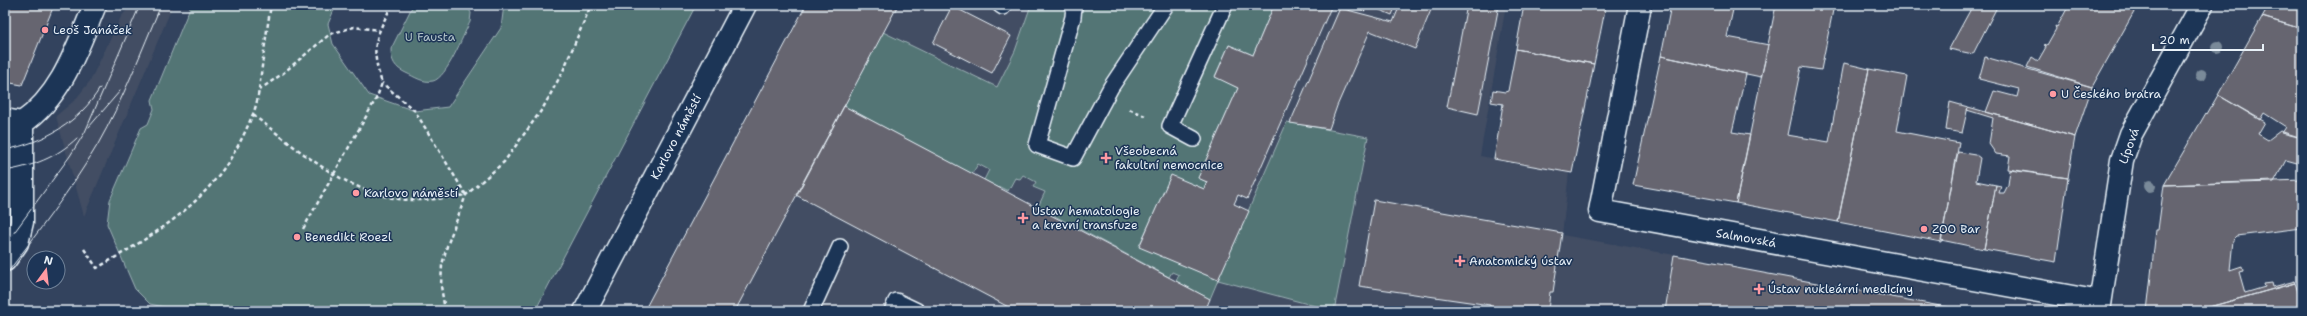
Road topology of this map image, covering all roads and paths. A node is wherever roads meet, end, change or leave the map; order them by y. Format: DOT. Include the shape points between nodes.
graph roads {
  1 [pos="95,5"];
  2 [pos="271,5"];
  3 [pos="392,5"];
  4 [pos="591,5"];
  5 [pos="745,5"];
  6 [pos="1000,5"];
  7 [pos="1004,5"];
  8 [pos="1074,5"];
  9 [pos="1166,5"];
  10 [pos="1225,5"];
  11 [pos="1640,5"];
  12 [pos="2202,5"];
  13 [pos="379,30"];
  14 [pos="382,83"];
  15 [pos="258,90"];
  16 [pos="1104,100"];
  17 [pos="253,115"];
  18 [pos="14,122"];
  19 [pos="1170,126"];
  20 [pos="5,139"];
  21 [pos="1194,139"];
  22 [pos="332,174"];
  23 [pos="466,195"];
  24 [pos="303,229"];
  25 [pos="840,247"];
  26 [pos="84,249"];
  27 [pos="5,260"];
  28 [pos="2100,308"];
  29 [pos="444,311"];
  30 [pos="586,311"];
  31 [pos="811,311"];
  32 [pos="892,311"];
  33 [pos="917,311"];
  1 -- 18 [label="street" via="61,81 34,115"];
  2 -- 15 [label="path"];
  3 -- 13 [label="path"];
  4 -- 23 [label="path" via="563,72 543,108 504,162"];
  5 -- 30 [label="street, Karlovo náměstí"];
  6 -- 7 [label="lane"];
  8 -- 16 [label="lane" via="1037,145 1073,158"];
  9 -- 16 [label="lane"];
  10 -- 19 [label="lane"];
  11 -- 28 [label="street, Salmovská" via="1600,211"];
  12 -- 28 [label="street, Lípová" via="2131,134 2122,160"];
  13 -- 14 [label="path" via="374,47"];
  13 -- 15 [label="path" via="354,27 330,34 282,74"];
  14 -- 22 [label="path" via="377,97"];
  14 -- 23 [label="path" via="415,111"];
  15 -- 17 [label="path"];
  16 -- 19 [label="path"];
  17 -- 22 [label="path"];
  17 -- 26 [label="path" via="215,181 182,214 160,231 98,268"];
  18 -- 20 [label="lane"];
  18 -- 27 [label="street" via="22,222 17,243"];
  19 -- 21 [label="lane"];
  22 -- 23 [label="path" via="382,195 400,199 429,200"];
  22 -- 24 [label="path"];
  23 -- 29 [label="path" via="442,265"];
  25 -- 31 [label="lane"];
  32 -- 33 [label="lane" via="896,301"];
}
